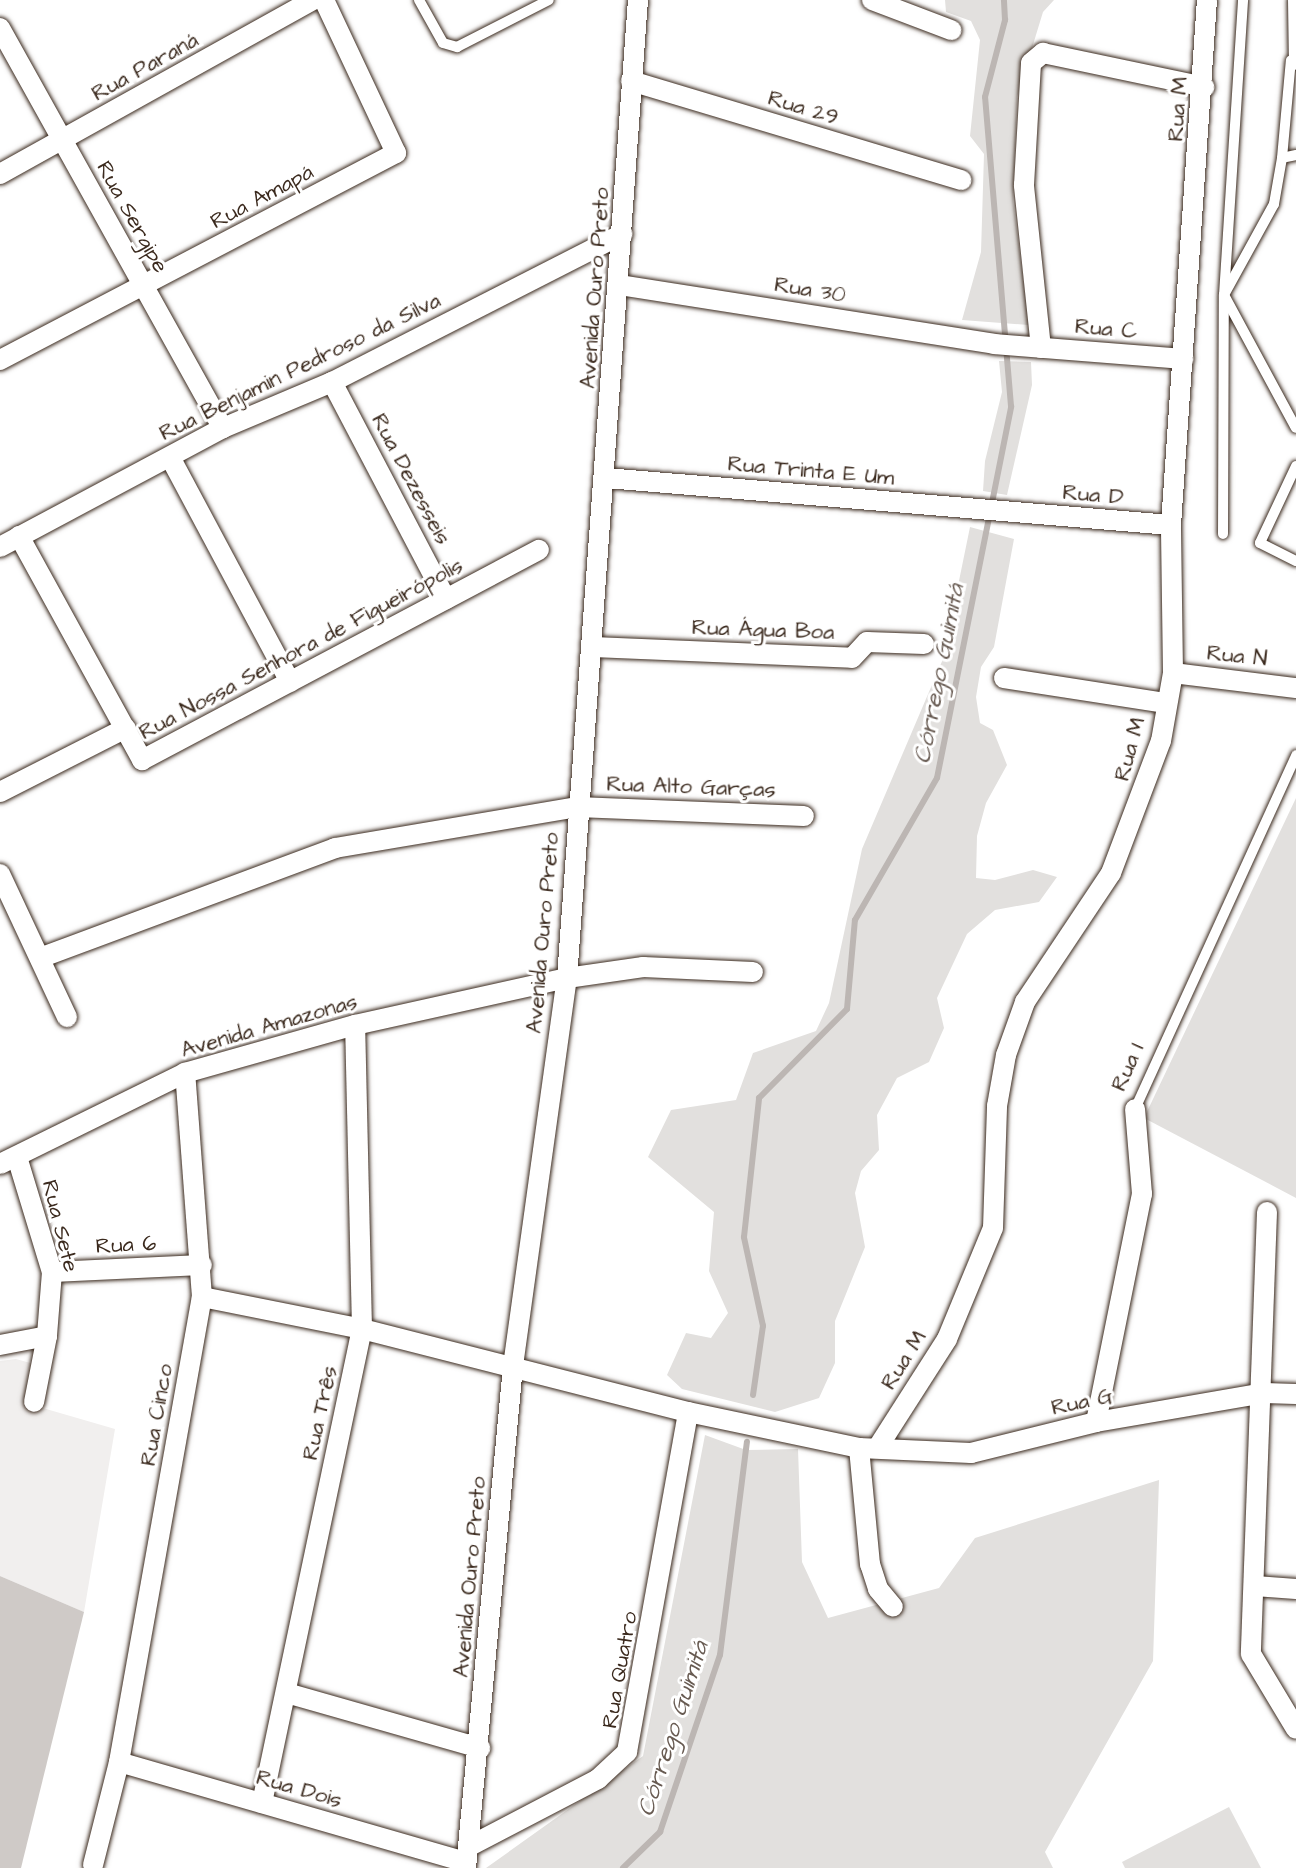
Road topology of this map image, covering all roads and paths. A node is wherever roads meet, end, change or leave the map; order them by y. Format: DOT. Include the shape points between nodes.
graph roads {
  1 [pos="313,0"];
  2 [pos="324,0"];
  3 [pos="419,0"];
  4 [pos="549,0"];
  5 [pos="638,0"];
  6 [pos="1207,0"];
  7 [pos="1243,0"];
  8 [pos="1293,0"];
  9 [pos="877,1"];
  10 [pos="0,28"];
  11 [pos="951,30"];
  12 [pos="1293,64"];
  13 [pos="631,81"];
  14 [pos="1204,87"];
  15 [pos="62,142"];
  16 [pos="1296,155"];
  17 [pos="1282,158"];
  18 [pos="0,174"];
  19 [pos="961,180"];
  20 [pos="623,234"];
  21 [pos="619,285"];
  22 [pos="144,287"];
  23 [pos="1224,295"];
  24 [pos="1034,347"];
  25 [pos="1183,359"];
  26 [pos="0,360"];
  27 [pos="332,382"];
  28 [pos="223,428"];
  29 [pos="1296,428"];
  30 [pos="170,457"];
  31 [pos="1296,466"];
  32 [pos="606,478"];
  33 [pos="1293,478"];
  34 [pos="1011,512"];
  35 [pos="1171,525"];
  36 [pos="1223,534"];
  37 [pos="19,536"];
  38 [pos="0,547"];
  39 [pos="539,550"];
  40 [pos="1296,561"];
  41 [pos="446,599"];
  42 [pos="924,644"];
  43 [pos="593,647"];
  44 [pos="1173,673"];
  45 [pos="1004,678"];
  46 [pos="290,682"];
  47 [pos="1296,688"];
  48 [pos="1166,703"];
  49 [pos="126,728"];
  50 [pos="1296,755"];
  51 [pos="0,792"];
  52 [pos="577,807"];
  53 [pos="804,816"];
  54 [pos="0,874"];
  55 [pos="40,958"];
  56 [pos="753,972"];
  57 [pos="567,978"];
  58 [pos="67,1017"];
  59 [pos="355,1025"];
  60 [pos="185,1073"];
  61 [pos="1135,1109"];
  62 [pos="9,1161"];
  63 [pos="1267,1212"];
  64 [pos="202,1265"];
  65 [pos="52,1272"];
  66 [pos="202,1297"];
  67 [pos="362,1329"];
  68 [pos="47,1336"];
  69 [pos="0,1345"];
  70 [pos="513,1366"];
  71 [pos="1264,1393"];
  72 [pos="1296,1394"];
  73 [pos="34,1402"];
  74 [pos="688,1412"];
  75 [pos="1096,1422"];
  76 [pos="868,1448"];
  77 [pos="1255,1586"];
  78 [pos="1296,1589"];
  79 [pos="893,1607"];
  80 [pos="287,1693"];
  81 [pos="1296,1729"];
  82 [pos="480,1748"];
  83 [pos="119,1762"];
  84 [pos="262,1803"];
  85 [pos="467,1859"];
  86 [pos="93,1865"];
  1 -- 15 [label="street, Rua Paraná"];
  2 -- 22 [label="street, Rua Amapá" via="396,153"];
  3 -- 4 [label="lane" via="443,43 457,47"];
  5 -- 13 [label="street, Avenida Ouro Preto"];
  6 -- 14 [label="street, Rua M"];
  7 -- 23 [label="lane"];
  8 -- 12 [label="lane"];
  9 -- 11 [label="street"];
  10 -- 15 [label="street, Rua Sergipe"];
  12 -- 17 [label="lane"];
  13 -- 19 [label="street, Rua 29"];
  13 -- 20 [label="street, Avenida Ouro Preto"];
  14 -- 24 [label="street" via="1043,53 1031,63 1024,185"];
  14 -- 25 [label="street, Rua M"];
  15 -- 18 [label="street, Rua Paraná"];
  15 -- 22 [label="street, Rua Sergipe"];
  16 -- 17 [label="lane"];
  17 -- 23 [label="lane" via="1274,204"];
  20 -- 21 [label="street, Avenida Ouro Preto"];
  20 -- 27 [label="street, Rua Benjamin Pedroso da Silva"];
  21 -- 24 [label="street, Rua 30"];
  21 -- 32 [label="street, Avenida Ouro Preto"];
  22 -- 26 [label="street, Rua Amapá"];
  22 -- 28 [label="street, Rua Sergipe"];
  23 -- 29 [label="lane"];
  23 -- 36 [label="lane"];
  24 -- 25 [label="street, Rua C"];
  25 -- 35 [label="street, Rua M"];
  27 -- 28 [label="street, Rua Benjamin Pedroso da Silva"];
  27 -- 41 [label="street, Rua Dezesseis"];
  28 -- 30 [label="street, Rua Benjamin Pedroso da Silva"];
  30 -- 37 [label="street, Rua Benjamin Pedroso da Silva"];
  30 -- 46 [label="street"];
  31 -- 33 [label="lane"];
  32 -- 34 [label="street, Rua Trinta E Um"];
  32 -- 43 [label="street, Avenida Ouro Preto"];
  33 -- 40 [label="lane" via="1260,543"];
  34 -- 35 [label="street, Rua D"];
  35 -- 44 [label="street, Rua M"];
  37 -- 38 [label="street, Rua Benjamin Pedroso da Silva"];
  37 -- 49 [label="street, Rua Nossa Senhora de Figueirópolis"];
  39 -- 41 [label="street, Rua Nossa Senhora de Figueirópolis"];
  41 -- 46 [label="street, Rua Nossa Senhora de Figueirópolis"];
  42 -- 43 [label="street, Rua Água Boa" via="867,642 852,658"];
  43 -- 52 [label="street, Avenida Ouro Preto"];
  44 -- 47 [label="street, Rua N"];
  44 -- 48 [label="street, Rua M"];
  45 -- 48 [label="street"];
  46 -- 49 [label="street, Rua Nossa Senhora de Figueirópolis" via="142,760"];
  48 -- 76 [label="street, Rua M" via="1161,741 1111,873 1025,1002 1006,1055 997,1106 993,1228 947,1339"];
  49 -- 51 [label="street"];
  50 -- 61 [label="lane, Rua I"];
  52 -- 53 [label="street, Rua Alto Garças"];
  52 -- 55 [label="street, Rua Alto Garças" via="335,848"];
  52 -- 57 [label="street, Avenida Ouro Preto"];
  54 -- 55 [label="street"];
  55 -- 58 [label="street"];
  56 -- 57 [label="street, Avenida Amazonas" via="643,967"];
  57 -- 59 [label="street, Avenida Amazonas"];
  57 -- 70 [label="street, Avenida Ouro Preto"];
  59 -- 60 [label="street, Avenida Amazonas"];
  59 -- 67 [label="street, Rua Três"];
  60 -- 62 [label="street, Avenida Amazonas"];
  60 -- 64 [label="street, Rua Cinco"];
  61 -- 75 [label="street, Rua I" via="1142,1194"];
  62 -- 65 [label="street, Rua Sete"];
  63 -- 71 [label="street"];
  64 -- 65 [label="street, Rua 6"];
  64 -- 66 [label="street, Rua Cinco"];
  65 -- 68 [label="street, Rua Sete"];
  66 -- 67 [label="street"];
  66 -- 83 [label="street, Rua Cinco"];
  67 -- 70 [label="street"];
  67 -- 80 [label="street, Rua Três"];
  68 -- 69 [label="street"];
  68 -- 73 [label="street, Rua Sete"];
  70 -- 74 [label="street"];
  70 -- 82 [label="street, Avenida Ouro Preto"];
  71 -- 72 [label="street, Rua G"];
  71 -- 75 [label="street, Rua G"];
  71 -- 77 [label="street"];
  74 -- 76 [label="street"];
  74 -- 85 [label="street, Rua Quatro" via="627,1752 598,1779"];
  75 -- 76 [label="street, Rua G" via="971,1453"];
  76 -- 79 [label="street" via="870,1564 878,1589"];
  77 -- 78 [label="street"];
  77 -- 81 [label="street" via="1251,1654"];
  80 -- 82 [label="street"];
  80 -- 84 [label="street, Rua Três"];
  82 -- 85 [label="street, Avenida Ouro Preto"];
  83 -- 84 [label="street, Rua Dois"];
  83 -- 86 [label="street, Rua Cinco"];
  84 -- 85 [label="street, Rua Dois"];
}
